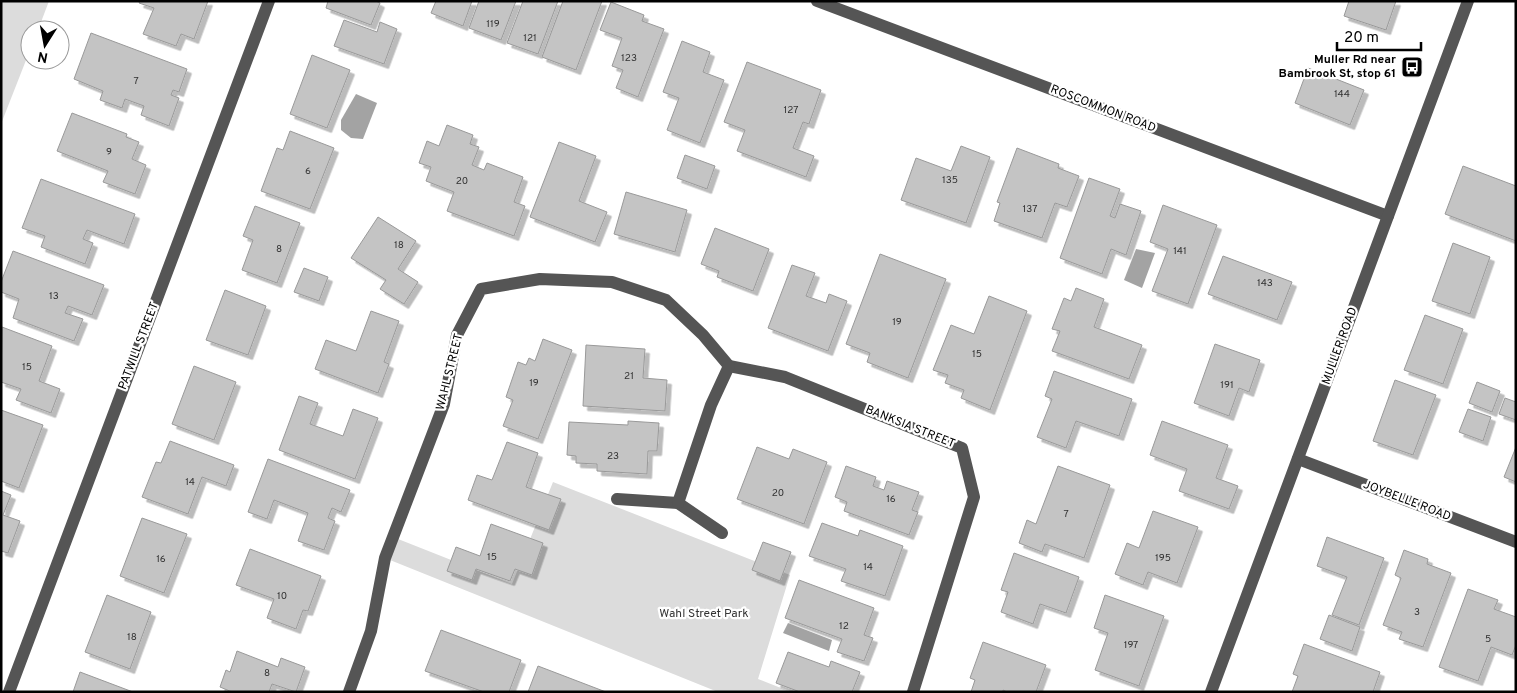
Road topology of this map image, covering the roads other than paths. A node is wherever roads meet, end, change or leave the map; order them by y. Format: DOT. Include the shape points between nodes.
graph roads {
  1 [pos="269,1"];
  2 [pos="817,1"];
  3 [pos="1468,1"];
  4 [pos="1388,216"];
  5 [pos="730,366"];
  6 [pos="1298,459"];
  7 [pos="617,499"];
  8 [pos="678,503"];
  9 [pos="722,533"];
  10 [pos="1516,542"];
  11 [pos="9,692"];
  12 [pos="349,692"];
  13 [pos="913,692"];
  14 [pos="1211,692"];
  1 -- 11 [label="street, PATWILL STREET"];
  2 -- 4 [label="street, ROSCOMMON ROAD"];
  3 -- 4 [label="street, MULLER ROAD"];
  4 -- 6 [label="street, MULLER ROAD"];
  5 -- 8 [label="street" via="711,405"];
  5 -- 12 [label="street, WAHL STREET" via="666,300 612,282 540,279 481,289 457,335 444,404 385,558 371,631"];
  5 -- 13 [label="street, BANKSIA STREET" via="786,377 962,448 974,498"];
  6 -- 10 [label="street, JOYBELLE ROAD"];
  6 -- 14 [label="street, MULLER ROAD"];
  7 -- 8 [label="street"];
  8 -- 9 [label="street"];
}
